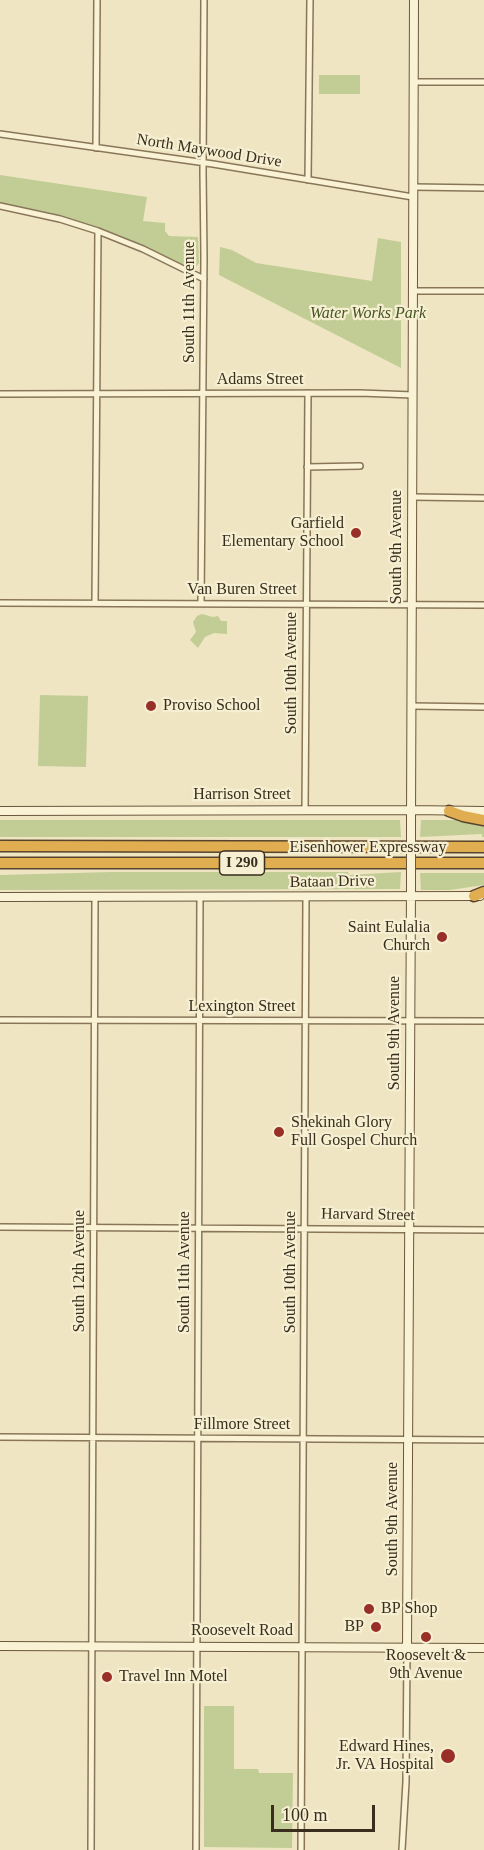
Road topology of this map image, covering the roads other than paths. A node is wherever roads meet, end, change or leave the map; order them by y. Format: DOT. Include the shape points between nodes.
graph roads {
  1 [pos="97,0"];
  2 [pos="204,0"];
  3 [pos="310,0"];
  4 [pos="414,0"];
  5 [pos="414,82"];
  6 [pos="484,82"];
  7 [pos="0,134"];
  8 [pos="96,148"];
  9 [pos="203,163"];
  10 [pos="308,180"];
  11 [pos="484,188"];
  12 [pos="413,192"];
  13 [pos="0,206"];
  14 [pos="98,231"];
  15 [pos="204,279"];
  16 [pos="413,291"];
  17 [pos="484,291"];
  18 [pos="97,393"];
  19 [pos="203,393"];
  20 [pos="308,393"];
  21 [pos="0,394"];
  22 [pos="412,394"];
  23 [pos="307,466"];
  24 [pos="360,466"];
  25 [pos="412,497"];
  26 [pos="484,498"];
  27 [pos="0,603"];
  28 [pos="95,603"];
  29 [pos="201,604"];
  30 [pos="306,604"];
  31 [pos="412,605"];
  32 [pos="484,605"];
  33 [pos="411,706"];
  34 [pos="484,707"];
  35 [pos="305,810"];
  36 [pos="411,810"];
  37 [pos="0,811"];
  38 [pos="449,811"];
  39 [pos="484,811"];
  40 [pos="484,820"];
  41 [pos="0,846"];
  42 [pos="484,847"];
  43 [pos="0,863"];
  44 [pos="484,863"];
  45 [pos="411,891"];
  46 [pos="481,895"];
  47 [pos="0,897"];
  48 [pos="95,897"];
  49 [pos="200,897"];
  50 [pos="306,897"];
  51 [pos="0,1020"];
  52 [pos="200,1020"];
  53 [pos="305,1020"];
  54 [pos="411,1020"];
  55 [pos="94,1021"];
  56 [pos="484,1021"];
  57 [pos="0,1227"];
  58 [pos="93,1228"];
  59 [pos="198,1228"];
  60 [pos="304,1228"];
  61 [pos="410,1229"];
  62 [pos="484,1230"];
  63 [pos="0,1437"];
  64 [pos="93,1437"];
  65 [pos="198,1438"];
  66 [pos="304,1439"];
  67 [pos="408,1439"];
  68 [pos="484,1440"];
  69 [pos="0,1646"];
  70 [pos="92,1646"];
  71 [pos="197,1646"];
  72 [pos="302,1647"];
  73 [pos="407,1647"];
  74 [pos="484,1648"];
  75 [pos="91,1850"];
  76 [pos="196,1850"];
  77 [pos="301,1850"];
  78 [pos="402,1850"];
  1 -- 8 [label="street"];
  2 -- 9 [label="street, South 11th Avenue"];
  3 -- 10 [label="street"];
  4 -- 5 [label="street, South 9th Avenue"];
  5 -- 6 [label="street"];
  5 -- 12 [label="street, South 9th Avenue"];
  7 -- 8 [label="street, North Maywood Drive"];
  8 -- 9 [label="street, North Maywood Drive"];
  9 -- 10 [label="street, North Maywood Drive"];
  9 -- 15 [label="street, South 11th Avenue"];
  10 -- 12 [label="street, North Maywood Drive"];
  11 -- 12 [label="street, North Maywood Drive"];
  12 -- 16 [label="street, South 9th Avenue"];
  13 -- 14 [label="street"];
  14 -- 15 [label="street"];
  14 -- 18 [label="street"];
  15 -- 19 [label="street, South 11th Avenue"];
  16 -- 17 [label="street"];
  16 -- 22 [label="street, South 9th Avenue"];
  18 -- 19 [label="street, Adams Street"];
  18 -- 21 [label="street, Adams Street"];
  18 -- 28 [label="street"];
  19 -- 20 [label="street, Adams Street"];
  19 -- 29 [label="street, South 11th Avenue"];
  20 -- 22 [label="street, Adams Street"];
  20 -- 23 [label="street, South 10th Avenue"];
  22 -- 25 [label="street, South 9th Avenue"];
  23 -- 24 [label="street"];
  23 -- 30 [label="street, South 10th Avenue"];
  25 -- 26 [label="street"];
  25 -- 31 [label="street, South 9th Avenue"];
  27 -- 28 [label="street, Van Buren Street"];
  28 -- 29 [label="street, Van Buren Street"];
  29 -- 30 [label="street, Van Buren Street"];
  30 -- 31 [label="street, Van Buren Street"];
  30 -- 35 [label="street, South 10th Avenue"];
  31 -- 32 [label="street, Van Buren Street"];
  31 -- 33 [label="street, South 9th Avenue"];
  33 -- 34 [label="street"];
  33 -- 36 [label="street, South 9th Avenue"];
  35 -- 36 [label="street, Harrison Street"];
  35 -- 37 [label="street, Harrison Street"];
  36 -- 38 [label="street, Harrison Street"];
  36 -- 45 [label="street, South 9th Avenue, bridge"];
  38 -- 39 [label="street, Harrison Street"];
  38 -- 40 [label="highway"];
  41 -- 42 [label="highway, Eisenhower Expressway / I 290"];
  43 -- 44 [label="highway, Eisenhower Expressway / I 290"];
  45 -- 46 [label="street, Bataan Drive"];
  45 -- 50 [label="street, Bataan Drive"];
  45 -- 54 [label="street, South 9th Avenue"];
  47 -- 48 [label="street, Bataan Drive"];
  48 -- 49 [label="street, Bataan Drive"];
  48 -- 55 [label="street, South 12th Avenue"];
  49 -- 50 [label="street, Bataan Drive"];
  49 -- 52 [label="street, South 11th Avenue"];
  50 -- 53 [label="street, South 10th Avenue"];
  51 -- 55 [label="street, Lexington Street"];
  52 -- 53 [label="street, Lexington Street"];
  52 -- 55 [label="street, Lexington Street"];
  52 -- 59 [label="street, South 11th Avenue"];
  53 -- 54 [label="street, Lexington Street"];
  53 -- 60 [label="street, South 10th Avenue"];
  54 -- 56 [label="street, Lexington Street"];
  54 -- 61 [label="street, South 9th Avenue"];
  55 -- 58 [label="street, South 12th Avenue"];
  57 -- 58 [label="street, Harvard Street"];
  58 -- 59 [label="street, Harvard Street"];
  58 -- 64 [label="street, South 12th Avenue"];
  59 -- 60 [label="street, Harvard Street"];
  59 -- 65 [label="street, South 11th Avenue"];
  60 -- 61 [label="street, Harvard Street"];
  60 -- 66 [label="street, South 10th Avenue"];
  61 -- 62 [label="street, Harvard Street"];
  61 -- 67 [label="street, South 9th Avenue"];
  63 -- 64 [label="street, Fillmore Street"];
  64 -- 65 [label="street, Fillmore Street"];
  64 -- 70 [label="street, South 12th Avenue"];
  65 -- 66 [label="street, Fillmore Street"];
  65 -- 71 [label="street, South 11th Avenue"];
  66 -- 67 [label="street, Fillmore Street"];
  66 -- 72 [label="street, South 10th Avenue"];
  67 -- 68 [label="street, Fillmore Street"];
  67 -- 73 [label="street, South 9th Avenue"];
  69 -- 70 [label="street, Roosevelt Road"];
  70 -- 71 [label="street, Roosevelt Road"];
  70 -- 75 [label="street, South 12th Avenue"];
  71 -- 72 [label="street, Roosevelt Road"];
  71 -- 76 [label="street, South 11th Avenue"];
  72 -- 73 [label="street, Roosevelt Road"];
  72 -- 77 [label="street, South 10th Avenue"];
  73 -- 74 [label="street, Roosevelt Road"];
  73 -- 78 [label="street, South 9th Avenue"];
}
